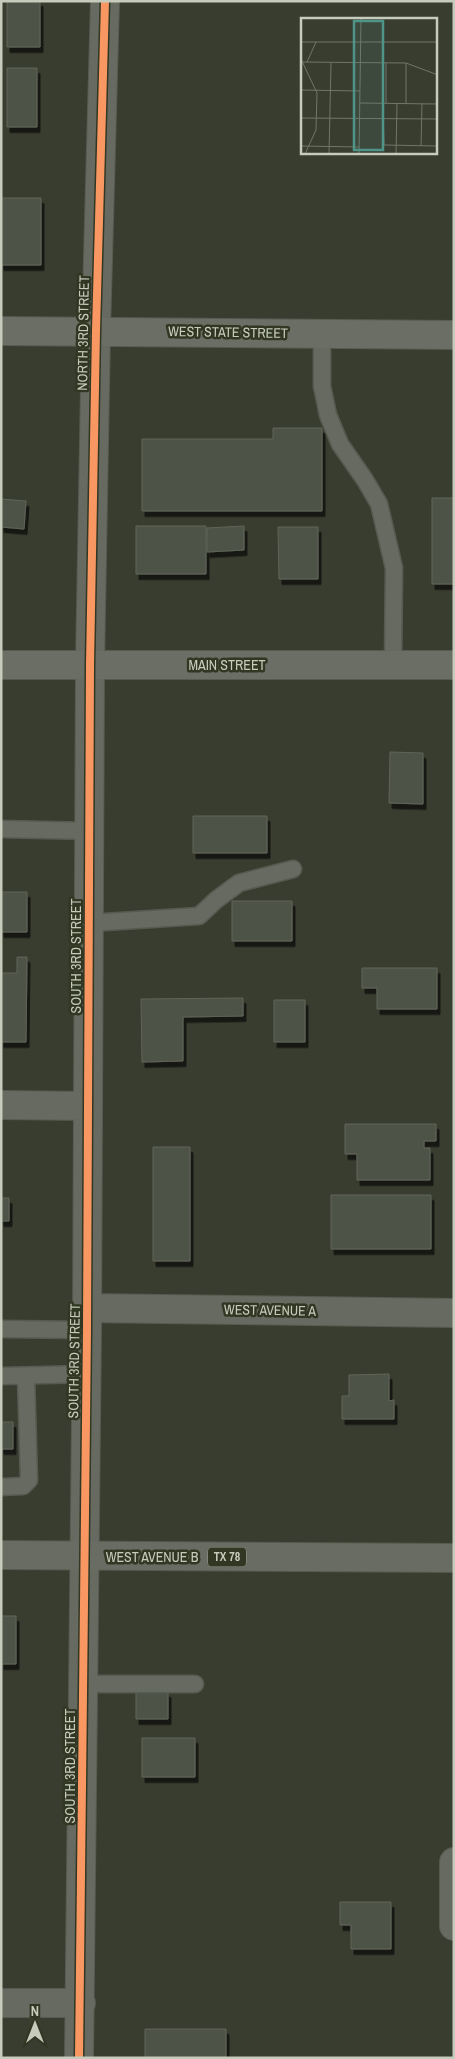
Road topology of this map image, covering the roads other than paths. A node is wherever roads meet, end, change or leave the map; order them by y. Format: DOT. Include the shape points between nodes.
graph roads {
  1 [pos="105,1"];
  2 [pos="1,331"];
  3 [pos="96,331"];
  4 [pos="322,334"];
  5 [pos="454,335"];
  6 [pos="1,665"];
  7 [pos="90,665"];
  8 [pos="393,665"];
  9 [pos="454,665"];
  10 [pos="1,829"];
  11 [pos="90,830"];
  12 [pos="293,869"];
  13 [pos="89,923"];
  14 [pos="1,1105"];
  15 [pos="88,1106"];
  16 [pos="454,1313"];
  17 [pos="87,1319"];
  18 [pos="1,1329"];
  19 [pos="86,1374"];
  20 [pos="1,1376"];
  21 [pos="26,1376"];
  22 [pos="1,1487"];
  23 [pos="1,1555"];
  24 [pos="83,1557"];
  25 [pos="454,1558"];
  26 [pos="83,1684"];
  27 [pos="195,1684"];
  28 [pos="454,1862"];
  29 [pos="453,1907"];
  30 [pos="454,1926"];
  31 [pos="1,2003"];
  32 [pos="81,2003"];
  33 [pos="79,2058"];
  1 -- 3 [label="street, NORTH 3RD STREET"];
  2 -- 3 [label="street, WEST STATE STREET"];
  3 -- 4 [label="street, WEST STATE STREET"];
  3 -- 7 [label="street, NORTH 3RD STREET"];
  4 -- 5 [label="street, WEST STATE STREET"];
  4 -- 8 [label="lane" via="322,386 328,415 340,444 379,504 394,568"];
  6 -- 7 [label="street, MAIN STREET"];
  7 -- 8 [label="street, MAIN STREET"];
  7 -- 11 [label="street, SOUTH 3RD STREET"];
  8 -- 9 [label="street, MAIN STREET"];
  10 -- 11 [label="lane"];
  11 -- 13 [label="street, SOUTH 3RD STREET"];
  12 -- 13 [label="lane" via="239,883 200,916"];
  13 -- 15 [label="street, SOUTH 3RD STREET"];
  14 -- 15 [label="street"];
  15 -- 17 [label="street, SOUTH 3RD STREET"];
  16 -- 17 [label="street, WEST AVENUE A"];
  17 -- 18 [label="lane"];
  17 -- 19 [label="street, SOUTH 3RD STREET"];
  19 -- 21 [label="lane"];
  19 -- 24 [label="street, SOUTH 3RD STREET"];
  20 -- 21 [label="lane"];
  21 -- 22 [label="lane" via="29,1480 23,1486"];
  23 -- 24 [label="main road, WEST AVENUE B / TX 78"];
  24 -- 25 [label="main road, WEST AVENUE B / TX 78"];
  24 -- 26 [label="street, SOUTH 3RD STREET"];
  26 -- 27 [label="lane"];
  26 -- 32 [label="street, SOUTH 3RD STREET"];
  28 -- 29 [label="street"];
  29 -- 30 [label="street"];
  31 -- 32 [label="street"];
  32 -- 33 [label="street, SOUTH 3RD STREET"];
}
